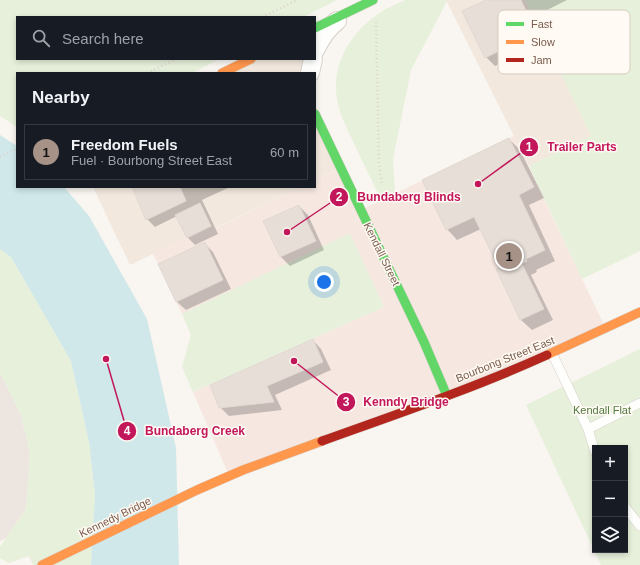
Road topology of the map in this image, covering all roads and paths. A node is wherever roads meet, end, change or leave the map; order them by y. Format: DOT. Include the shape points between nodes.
graph roads {
  1 [pos="297,0"];
  2 [pos="373,0"];
  3 [pos="355,9"];
  4 [pos="264,16"];
  5 [pos="374,16"];
  6 [pos="316,28"];
  7 [pos="316,48"];
  8 [pos="174,60"];
  9 [pos="249,60"];
  10 [pos="312,60"];
  11 [pos="148,72"];
  12 [pos="224,72"];
  13 [pos="310,72"];
  14 [pos="316,116"];
  15 [pos="16,150"];
  16 [pos="0,158"];
  17 [pos="382,184"];
  18 [pos="640,312"];
  19 [pos="552,353"];
  20 [pos="447,396"];
  21 [pos="640,403"];
  22 [pos="588,429"];
  23 [pos="593,445"];
  24 [pos="197,490"];
  25 [pos="628,511"];
  26 [pos="640,526"];
  27 [pos="42,565"];
  1 -- 4 [label="path"];
  2 -- 3 [label="main road"];
  3 -- 6 [label="main road"];
  3 -- 7 [label="street" via="332,24"];
  5 -- 17 [label="path" via="379,164"];
  8 -- 11 [label="path"];
  9 -- 12 [label="main road"];
  10 -- 13 [label="street"];
  14 -- 20 [label="main road, Kendall Street"];
  15 -- 16 [label="path"];
  18 -- 19 [label="main road, Bourbong Street East"];
  19 -- 20 [label="main road, Bourbong Street East"];
  19 -- 22 [label="lane"];
  20 -- 24 [label="main road, Bourbong Street East" via="243,470"];
  21 -- 22 [label="lane"];
  22 -- 23 [label="lane"];
  24 -- 27 [label="main road, Kennedy Bridge"];
  25 -- 26 [label="lane"];
}
